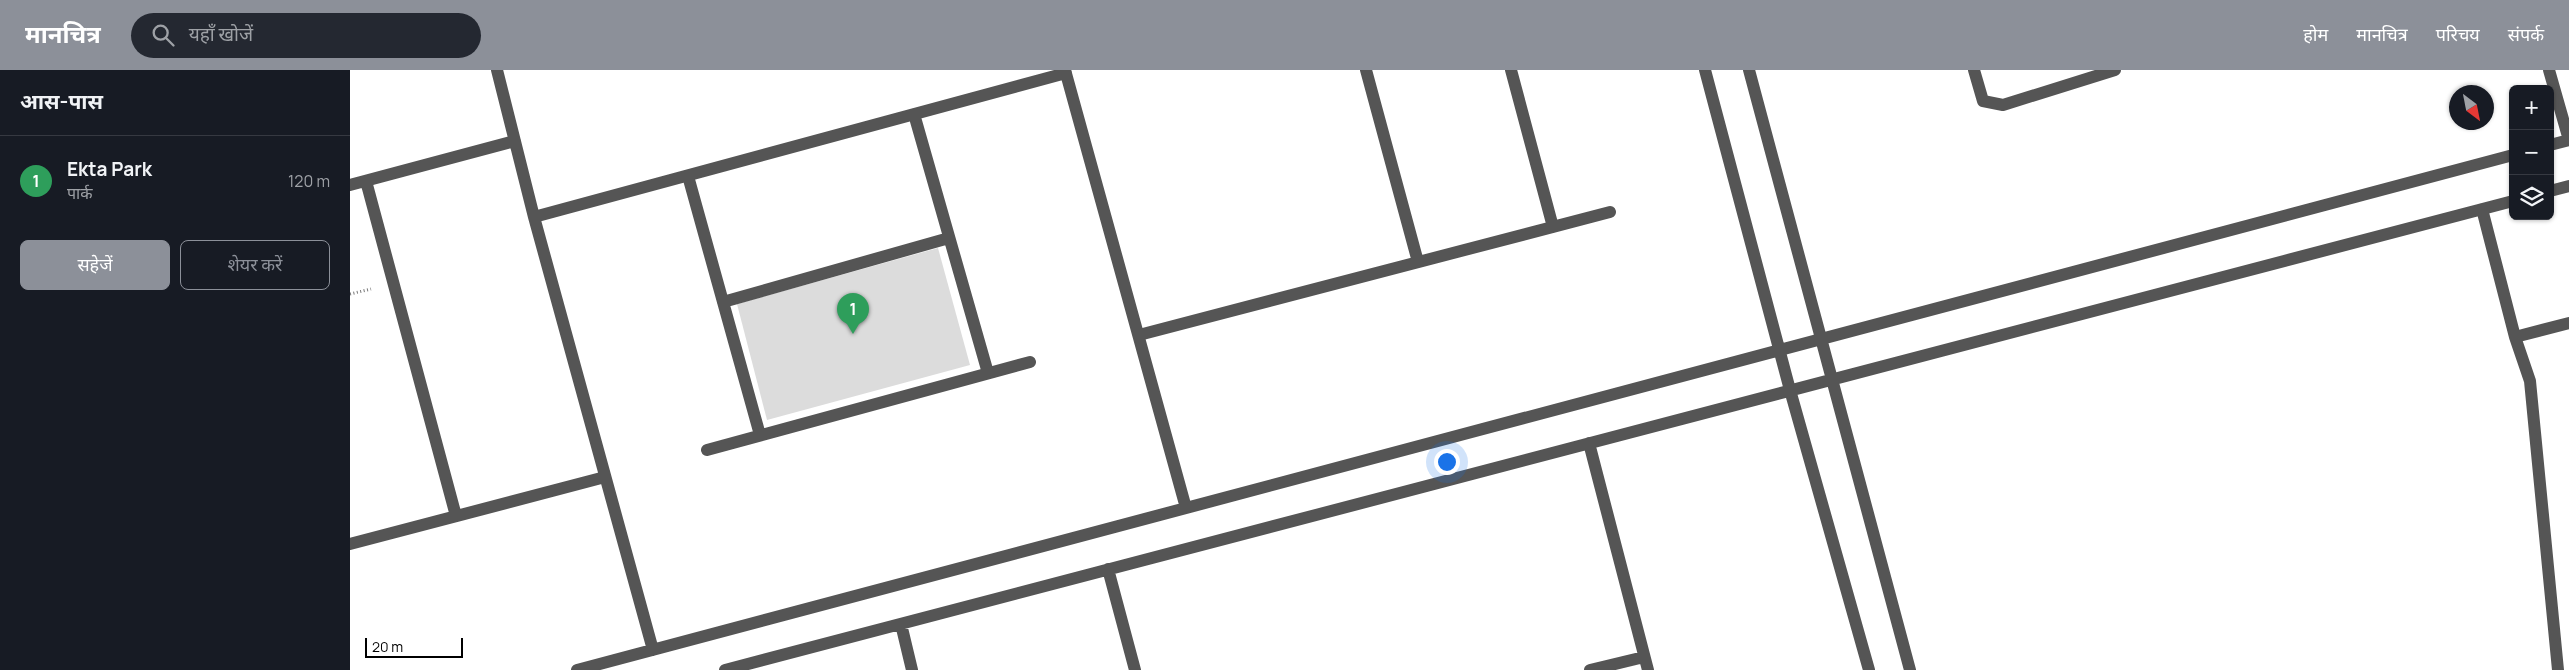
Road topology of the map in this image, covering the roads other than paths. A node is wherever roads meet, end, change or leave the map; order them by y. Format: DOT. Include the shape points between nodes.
graph roads {
  1 [pos="497,70"];
  2 [pos="1366,70"];
  3 [pos="1511,70"];
  4 [pos="1705,70"];
  5 [pos="1749,70"];
  6 [pos="1974,70"];
  7 [pos="2115,70"];
  8 [pos="2549,70"];
  9 [pos="1065,72"];
  10 [pos="914,114"];
  11 [pos="515,140"];
  12 [pos="2569,140"];
  13 [pos="2554,144"];
  14 [pos="2509,156"];
  15 [pos="688,176"];
  16 [pos="366,181"];
  17 [pos="350,186"];
  18 [pos="2569,186"];
  19 [pos="2554,190"];
  20 [pos="2509,202"];
  21 [pos="2482,209"];
  22 [pos="1610,212"];
  23 [pos="534,217"];
  24 [pos="1554,227"];
  25 [pos="949,238"];
  26 [pos="1418,262"];
  27 [pos="723,302"];
  28 [pos="2569,323"];
  29 [pos="1139,335"];
  30 [pos="2515,337"];
  31 [pos="1823,339"];
  32 [pos="1780,350"];
  33 [pos="1030,362"];
  34 [pos="988,373"];
  35 [pos="1833,378"];
  36 [pos="1790,390"];
  37 [pos="760,435"];
  38 [pos="1589,443"];
  39 [pos="707,450"];
  40 [pos="605,477"];
  41 [pos="1186,508"];
  42 [pos="456,516"];
  43 [pos="350,544"];
  44 [pos="1108,569"];
  45 [pos="900,624"];
  46 [pos="653,650"];
  47 [pos="1644,657"];
  48 [pos="577,670"];
  49 [pos="725,670"];
  50 [pos="912,670"];
  51 [pos="1135,670"];
  52 [pos="1590,670"];
  53 [pos="1648,670"];
  54 [pos="1869,670"];
  55 [pos="1910,670"];
  56 [pos="2558,670"];
  1 -- 11 [label="street"];
  2 -- 26 [label="street"];
  3 -- 24 [label="street"];
  4 -- 32 [label="street"];
  5 -- 31 [label="street"];
  6 -- 7 [label="street" via="1984,101 2003,106"];
  8 -- 12 [label="street"];
  9 -- 10 [label="street"];
  9 -- 29 [label="street"];
  10 -- 15 [label="street"];
  10 -- 25 [label="street"];
  11 -- 16 [label="street"];
  11 -- 23 [label="street"];
  12 -- 13 [label="street"];
  14 -- 31 [label="street"];
  15 -- 23 [label="street"];
  15 -- 27 [label="street"];
  16 -- 17 [label="street"];
  16 -- 42 [label="street"];
  18 -- 19 [label="street"];
  20 -- 21 [label="street"];
  21 -- 30 [label="street"];
  21 -- 35 [label="street"];
  22 -- 24 [label="street"];
  23 -- 40 [label="street"];
  24 -- 26 [label="street"];
  25 -- 27 [label="street"];
  25 -- 34 [label="street"];
  26 -- 29 [label="street"];
  27 -- 37 [label="street"];
  28 -- 30 [label="street"];
  29 -- 41 [label="street"];
  30 -- 56 [label="street" via="2530,381"];
  31 -- 32 [label="street"];
  31 -- 35 [label="street"];
  32 -- 36 [label="street"];
  32 -- 41 [label="street"];
  33 -- 34 [label="street"];
  34 -- 37 [label="street"];
  35 -- 36 [label="street"];
  35 -- 55 [label="street"];
  36 -- 38 [label="street"];
  36 -- 54 [label="street"];
  37 -- 39 [label="street"];
  38 -- 44 [label="street"];
  38 -- 47 [label="street"];
  40 -- 42 [label="street"];
  40 -- 46 [label="street"];
  41 -- 46 [label="street"];
  42 -- 43 [label="street"];
  44 -- 45 [label="street"];
  44 -- 51 [label="street"];
  45 -- 49 [label="street"];
  45 -- 50 [label="street"];
  46 -- 48 [label="street"];
  47 -- 52 [label="street"];
  47 -- 53 [label="street"];
}
